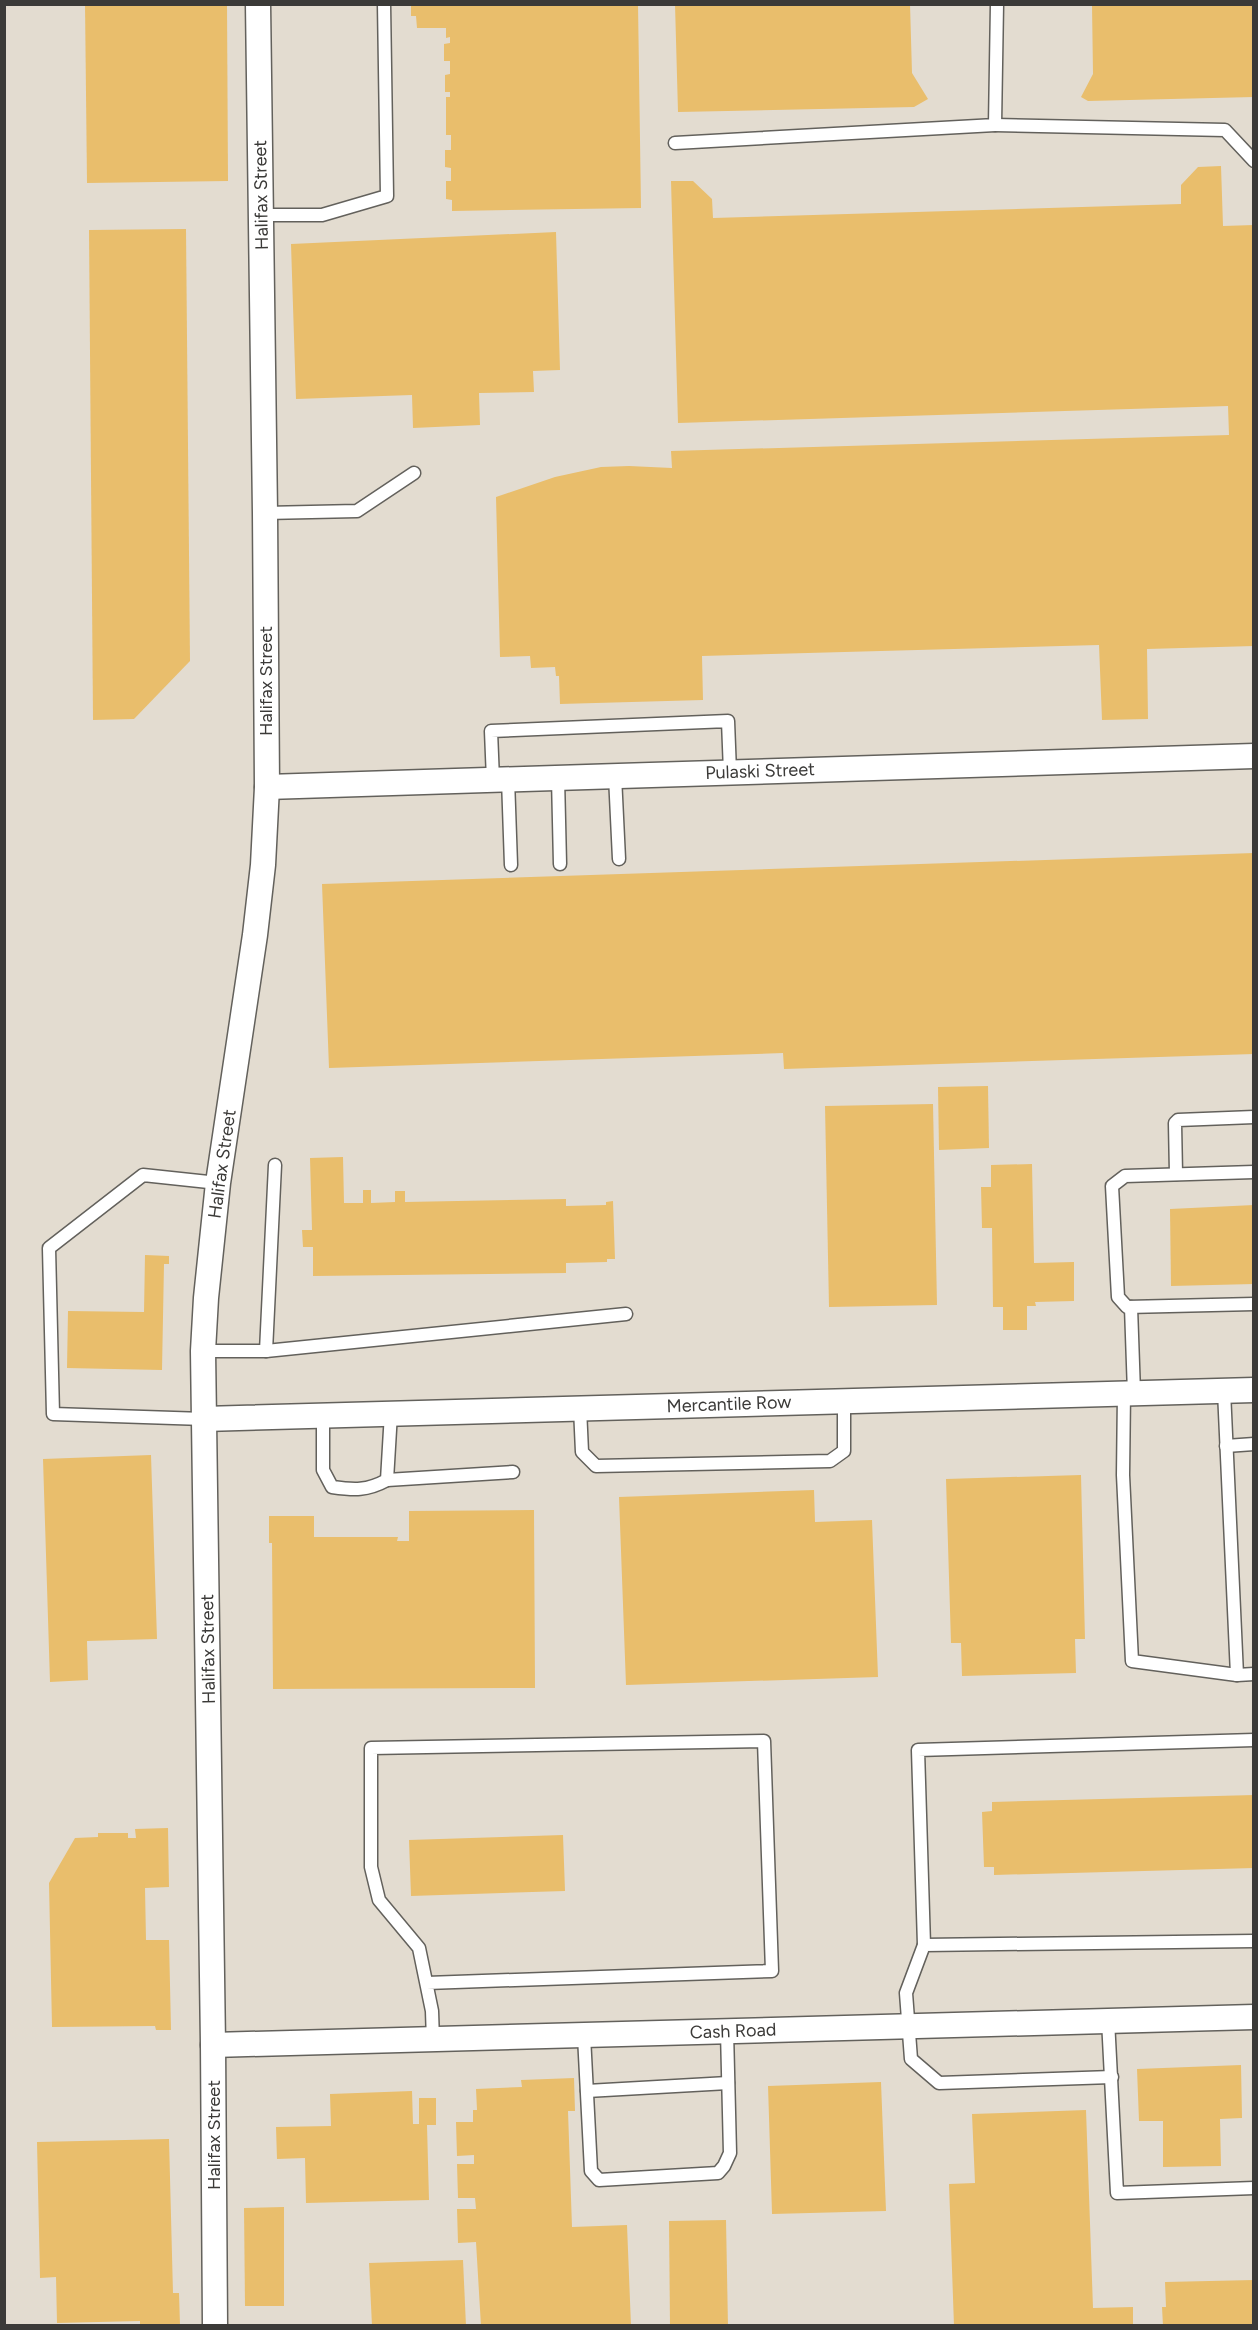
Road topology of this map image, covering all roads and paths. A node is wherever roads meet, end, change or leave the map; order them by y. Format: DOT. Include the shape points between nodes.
graph roads {
  1 [pos="258,4"];
  2 [pos="384,4"];
  3 [pos="998,4"];
  4 [pos="995,125"];
  5 [pos="675,143"];
  6 [pos="1254,161"];
  7 [pos="261,215"];
  8 [pos="414,473"];
  9 [pos="265,513"];
  10 [pos="1254,756"];
  11 [pos="730,772"];
  12 [pos="615,776"];
  13 [pos="558,778"];
  14 [pos="500,779"];
  15 [pos="267,787"];
  16 [pos="619,859"];
  17 [pos="560,864"];
  18 [pos="511,865"];
  19 [pos="1254,1118"];
  20 [pos="275,1165"];
  21 [pos="1254,1172"];
  22 [pos="1176,1174"];
  23 [pos="218,1183"];
  24 [pos="1254,1304"];
  25 [pos="1131,1307"];
  26 [pos="626,1314"];
  27 [pos="203,1351"];
  28 [pos="266,1351"];
  29 [pos="1254,1390"];
  30 [pos="1224,1391"];
  31 [pos="1129,1393"];
  32 [pos="844,1401"];
  33 [pos="580,1408"];
  34 [pos="391,1413"];
  35 [pos="323,1415"];
  36 [pos="204,1419"];
  37 [pos="1254,1444"];
  38 [pos="1226,1446"];
  39 [pos="513,1472"];
  40 [pos="387,1480"];
  41 [pos="1254,1674"];
  42 [pos="1238,1675"];
  43 [pos="1254,1740"];
  44 [pos="1254,1941"];
  45 [pos="924,1945"];
  46 [pos="427,1983"];
  47 [pos="1254,2017"];
  48 [pos="1108,2020"];
  49 [pos="907,2027"];
  50 [pos="727,2031"];
  51 [pos="584,2036"];
  52 [pos="433,2041"];
  53 [pos="213,2045"];
  54 [pos="1112,2078"];
  55 [pos="728,2083"];
  56 [pos="587,2091"];
  57 [pos="1254,2188"];
  58 [pos="215,2325"];
  1 -- 7 [label="street, Halifax Street"];
  2 -- 7 [label="lane" via="387,195 322,215"];
  3 -- 4 [label="lane"];
  4 -- 5 [label="lane"];
  4 -- 6 [label="lane" via="1225,130"];
  7 -- 9 [label="street, Halifax Street"];
  8 -- 9 [label="lane" via="357,511"];
  9 -- 15 [label="street, Halifax Street"];
  10 -- 11 [label="street, Pulaski Street"];
  11 -- 12 [label="street, Pulaski Street"];
  11 -- 14 [label="lane" via="728,720 491,730"];
  12 -- 13 [label="street, Pulaski Street"];
  12 -- 16 [label="lane"];
  13 -- 14 [label="street, Pulaski Street"];
  13 -- 17 [label="lane"];
  14 -- 15 [label="street, Pulaski Street"];
  14 -- 18 [label="lane"];
  15 -- 23 [label="street, Halifax Street" via="255,935"];
  19 -- 22 [label="lane" via="1178,1120"];
  20 -- 28 [label="lane"];
  21 -- 22 [label="lane"];
  22 -- 25 [label="lane" via="1125,1176 1112,1186 1118,1297"];
  23 -- 27 [label="street, Halifax Street"];
  23 -- 36 [label="lane" via="143,1174 49,1248 53,1414"];
  24 -- 25 [label="lane"];
  25 -- 31 [label="lane"];
  26 -- 28 [label="lane"];
  27 -- 28 [label="lane"];
  27 -- 36 [label="street, Halifax Street"];
  29 -- 30 [label="street, Mercantile Row"];
  30 -- 31 [label="street, Mercantile Row"];
  30 -- 38 [label="lane"];
  31 -- 32 [label="street, Mercantile Row"];
  31 -- 42 [label="lane" via="1123,1475 1132,1661"];
  32 -- 33 [label="street, Mercantile Row"];
  32 -- 33 [label="lane" via="844,1450 830,1461 596,1466 582,1452"];
  33 -- 34 [label="street, Mercantile Row"];
  34 -- 35 [label="street, Mercantile Row"];
  34 -- 40 [label="lane"];
  35 -- 36 [label="street, Mercantile Row"];
  35 -- 40 [label="lane" via="323,1470 332,1487 373,1488"];
  36 -- 53 [label="street, Halifax Street"];
  37 -- 38 [label="lane"];
  38 -- 42 [label="lane"];
  39 -- 40 [label="lane"];
  41 -- 42 [label="lane"];
  43 -- 45 [label="lane" via="918,1750"];
  44 -- 45 [label="lane"];
  45 -- 49 [label="lane" via="906,1993"];
  46 -- 46 [label="lane" via="419,1948 379,1900 371,1867 371,1748 764,1741 772,1971"];
  46 -- 52 [label="lane"];
  47 -- 48 [label="street, Cash Road"];
  48 -- 49 [label="street, Cash Road"];
  48 -- 54 [label="lane"];
  49 -- 50 [label="street, Cash Road"];
  49 -- 54 [label="lane" via="911,2059 939,2083"];
  50 -- 51 [label="street, Cash Road"];
  50 -- 55 [label="lane"];
  51 -- 52 [label="street, Cash Road"];
  51 -- 56 [label="lane"];
  52 -- 53 [label="street, Cash Road"];
  53 -- 58 [label="street, Halifax Street"];
  54 -- 57 [label="lane" via="1117,2193"];
  55 -- 56 [label="lane"];
  55 -- 56 [label="lane" via="730,2153 718,2173 599,2180 591,2171"];
}
